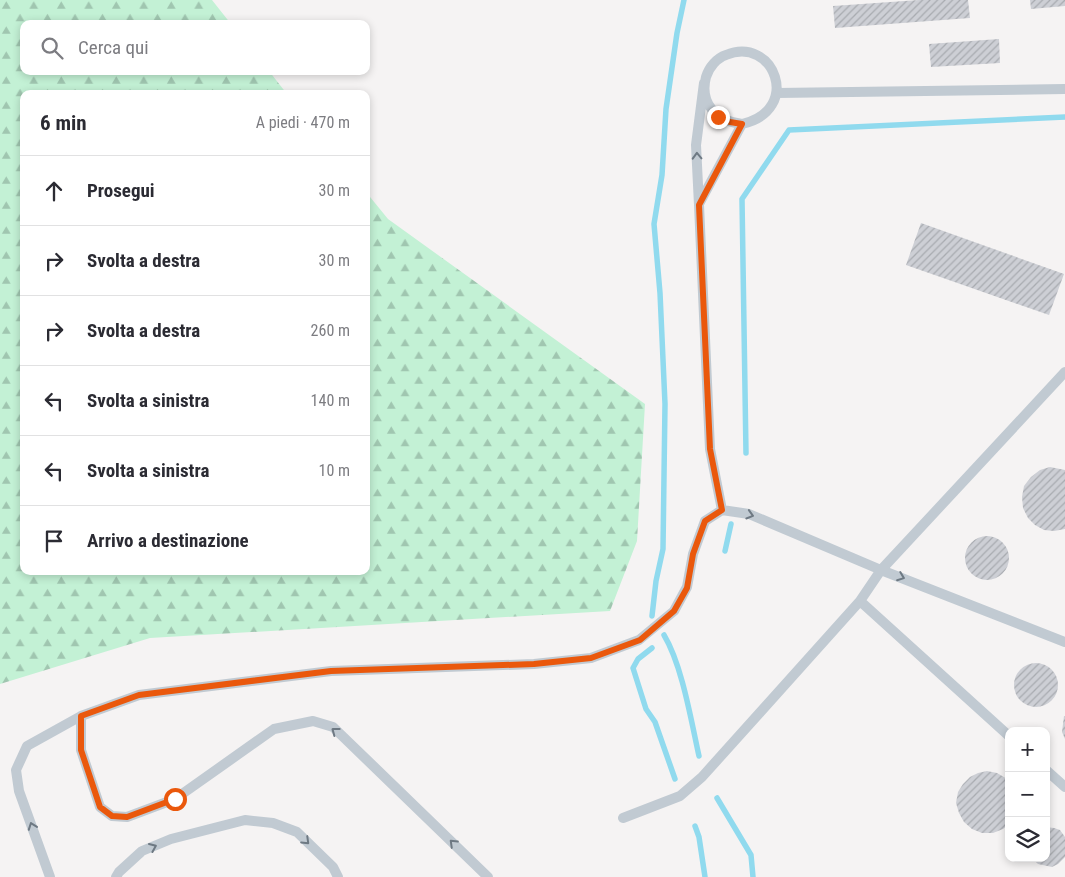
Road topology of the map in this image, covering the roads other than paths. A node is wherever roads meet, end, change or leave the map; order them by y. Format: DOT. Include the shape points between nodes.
graph roads {
  1 [pos="704,83"];
  2 [pos="1065,89"];
  3 [pos="777,92"];
  4 [pos="742,124"];
  5 [pos="699,205"];
  6 [pos="1065,372"];
  7 [pos="722,510"];
  8 [pos="881,570"];
  9 [pos="860,602"];
  10 [pos="1065,642"];
  11 [pos="81,716"];
  12 [pos="1005,732"];
  13 [pos="1048,772"];
  14 [pos="1065,787"];
  15 [pos="623,818"];
  16 [pos="52,875"];
  17 [pos="116,877"];
  18 [pos="338,877"];
  19 [pos="488,877"];
  1 -- 3 [label="lane" via="719,59 745,51 766,61 776,81"];
  1 -- 4 [label="lane" via="705,96 718,117"];
  5 -- 1 [label="lane, one-way" via="696,145"];
  2 -- 3 [label="lane"];
  3 -- 4 [label="lane" via="765,115"];
  4 -- 5 [label="lane"];
  5 -- 7 [label="lane" via="710,449"];
  6 -- 8 [label="lane"];
  7 -- 8 [label="lane, one-way" via="749,514"];
  7 -- 11 [label="lane" via="705,521 693,554 687,588 674,611 640,640 591,658 534,664 331,671 139,695"];
  8 -- 9 [label="lane"];
  8 -- 10 [label="lane, one-way"];
  9 -- 12 [label="lane"];
  9 -- 15 [label="lane" via="702,777 680,796"];
  16 -- 11 [label="lane, one-way" via="19,791 16,770 27,746"];
  19 -- 11 [label="lane, one-way" via="333,727 312,721 274,729 175,799 127,817 112,816 100,807 81,750"];
  13 -- 14 [label="lane"];
  17 -- 18 [label="lane, one-way" via="142,851 171,839 246,820 273,823 297,832 333,867"];
}
